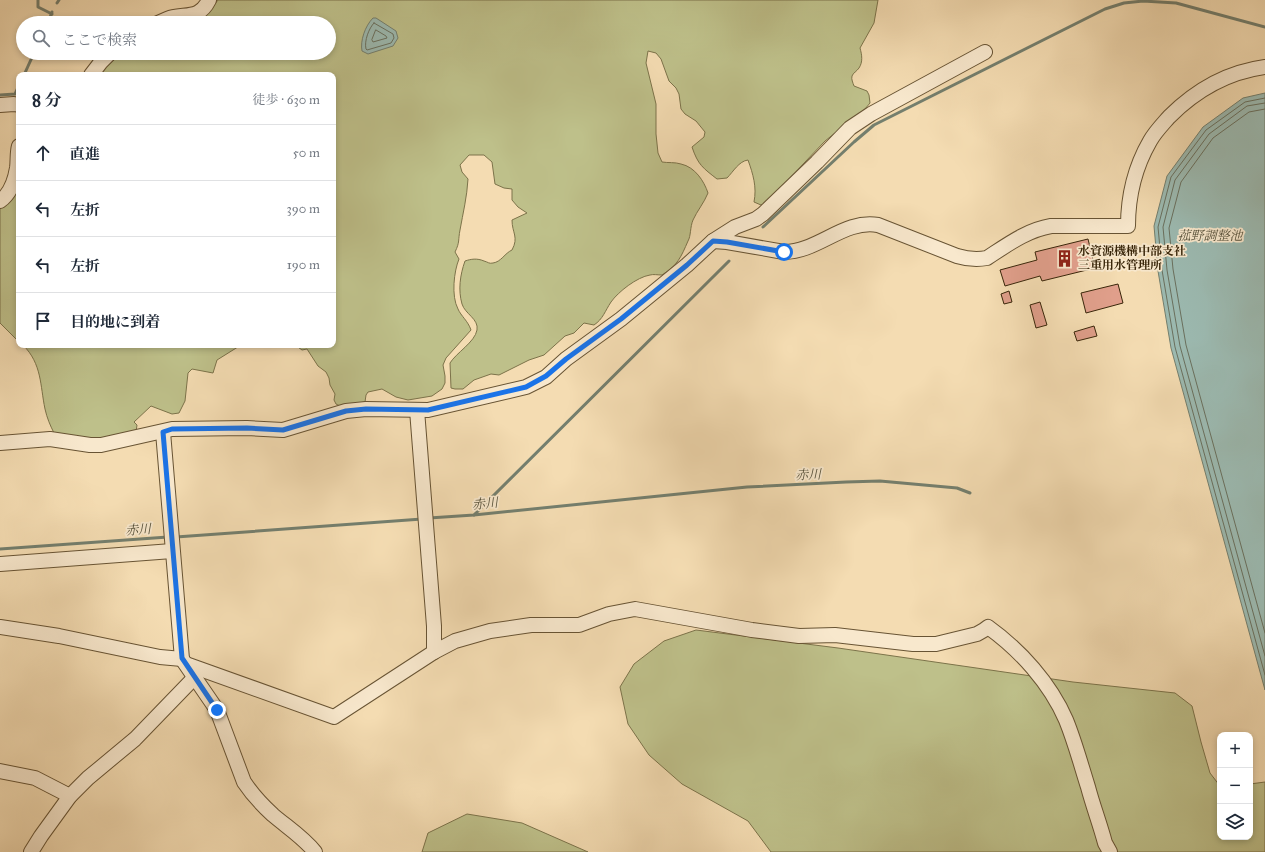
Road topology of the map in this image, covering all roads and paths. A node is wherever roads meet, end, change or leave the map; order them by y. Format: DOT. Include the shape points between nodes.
graph roads {
  1 [pos="209,0"];
  2 [pos="182,16"];
  3 [pos="985,52"];
  4 [pos="103,60"];
  5 [pos="1265,67"];
  6 [pos="93,72"];
  7 [pos="0,104"];
  8 [pos="16,104"];
  9 [pos="16,172"];
  10 [pos="0,201"];
  11 [pos="713,241"];
  12 [pos="417,410"];
  13 [pos="163,432"];
  14 [pos="0,443"];
  15 [pos="172,547"];
  16 [pos="0,564"];
  17 [pos="0,627"];
  18 [pos="434,652"];
  19 [pos="184,661"];
  20 [pos="194,678"];
  21 [pos="0,771"];
  22 [pos="70,796"];
  23 [pos="31,852"];
  24 [pos="315,852"];
  25 [pos="1110,852"];
  1 -- 2 [label="street" via="203,8 192,15"];
  3 -- 11 [label="street" via="850,128 763,214"];
  4 -- 6 [label="street"];
  5 -- 11 [label="street" via="1224,78 1192,97 1161,126 1150,141 1130,191 1128,226 1038,228 987,258 979,260 964,258 869,224 851,228 811,247 792,252"];
  7 -- 8 [label="street"];
  9 -- 10 [label="street" via="12,186"];
  11 -- 12 [label="street" via="621,319 537,382 504,393 428,410"];
  12 -- 13 [label="street" via="346,411 283,430 172,429"];
  12 -- 18 [label="street"];
  13 -- 14 [label="street" via="90,446 50,439"];
  13 -- 15 [label="street"];
  15 -- 16 [label="street"];
  15 -- 19 [label="street"];
  17 -- 19 [label="street"];
  18 -- 19 [label="street" via="334,717"];
  18 -- 25 [label="street" via="455,641 490,632 530,625 579,625 609,614 635,609 799,636 835,635 913,644 936,644 977,634 988,627 1026,660 1050,692 1065,719"];
  19 -- 20 [label="street"];
  20 -- 22 [label="street" via="135,739"];
  20 -- 24 [label="street" via="217,710 248,788 267,810"];
  21 -- 22 [label="street" via="35,778"];
  22 -- 23 [label="street"];
}
